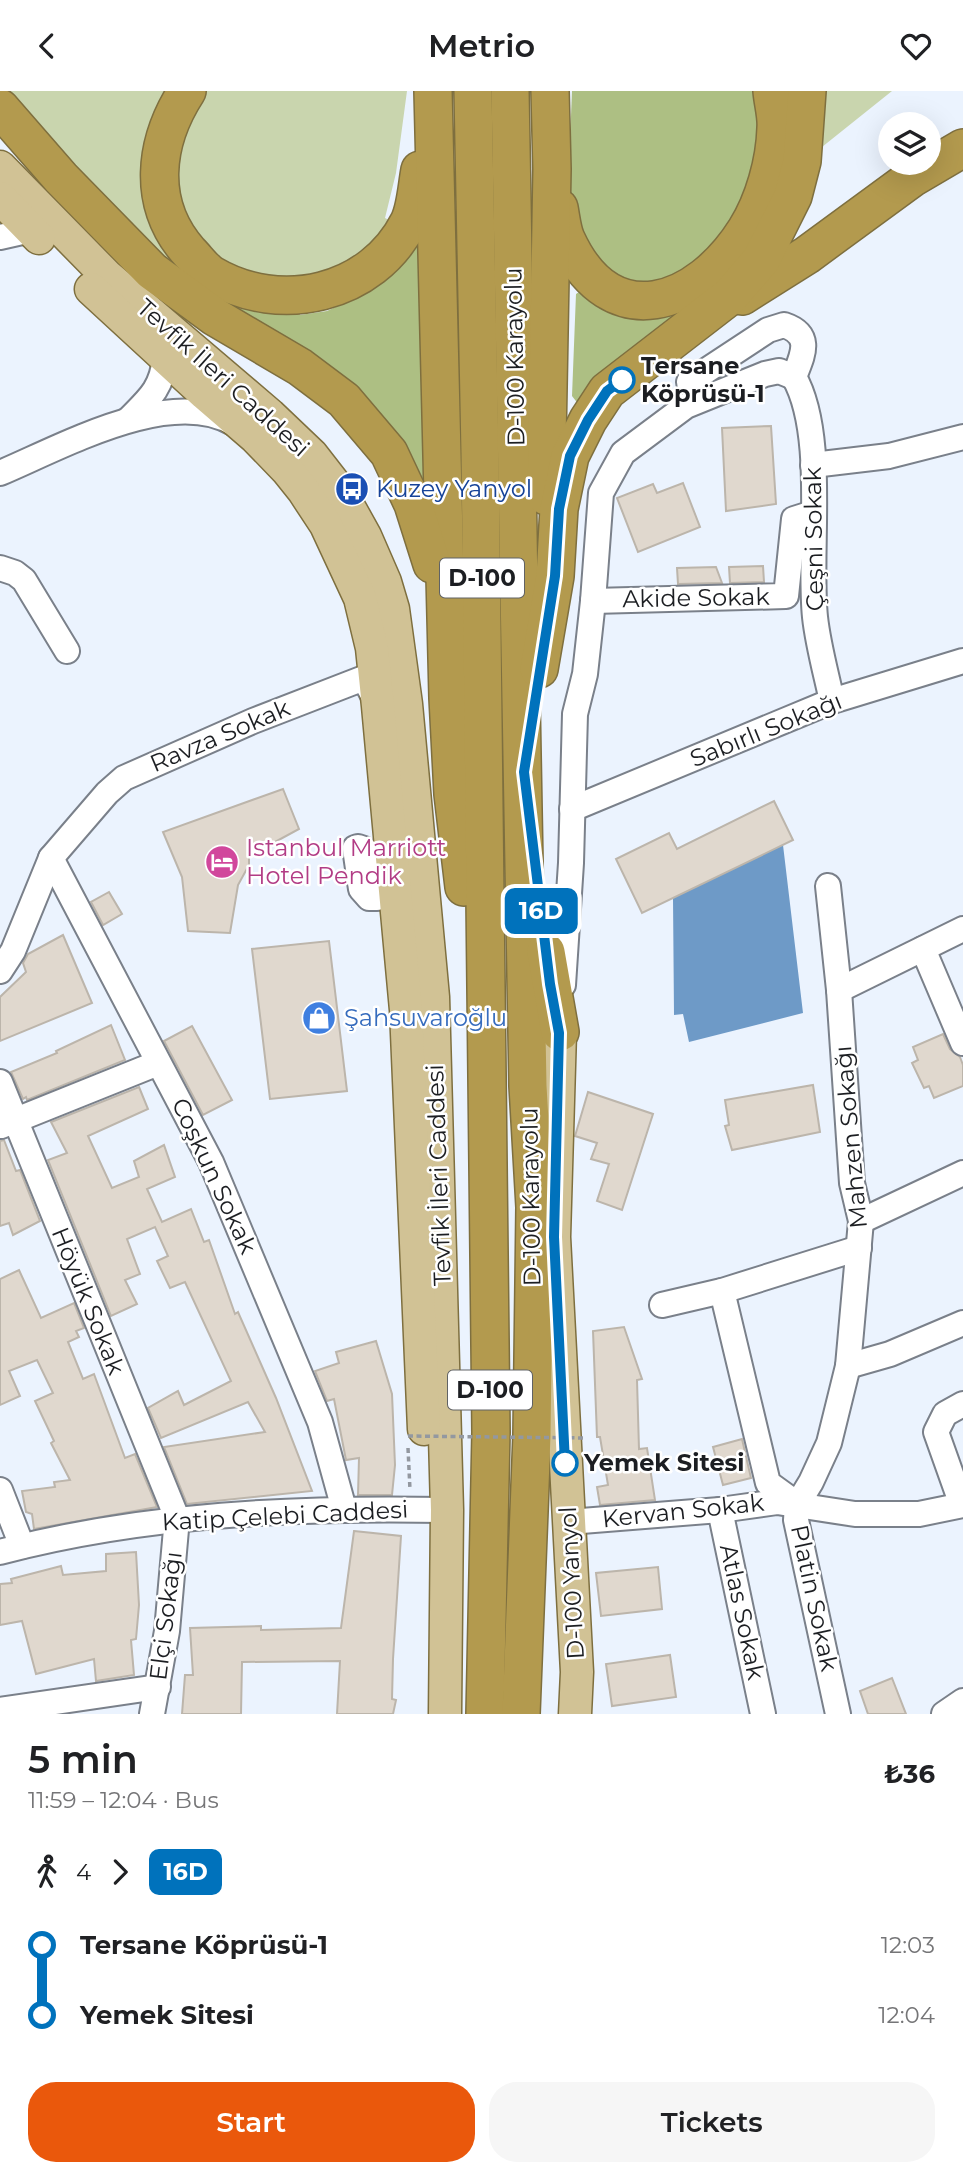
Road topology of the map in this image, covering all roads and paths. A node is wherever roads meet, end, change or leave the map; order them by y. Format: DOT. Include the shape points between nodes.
graph roads {
  1 [pos="187,91"];
  2 [pos="473,91"];
  3 [pos="510,91"];
  4 [pos="550,91"];
  5 [pos="772,91"];
  6 [pos="807,91"];
  7 [pos="433,92"];
  8 [pos="0,109"];
  9 [pos="963,148"];
  10 [pos="0,167"];
  11 [pos="552,169"];
  12 [pos="0,198"];
  13 [pos="31,230"];
  14 [pos="0,237"];
  15 [pos="697,324"];
  16 [pos="165,358"];
  17 [pos="794,377"];
  18 [pos="688,382"];
  19 [pos="128,419"];
  20 [pos="963,437"];
  21 [pos="256,438"];
  22 [pos="813,465"];
  23 [pos="0,473"];
  24 [pos="813,513"];
  25 [pos="0,568"];
  26 [pos="593,601"];
  27 [pos="543,640"];
  28 [pos="67,651"];
  29 [pos="963,661"];
  30 [pos="448,698"];
  31 [pos="832,701"];
  32 [pos="392,705"];
  33 [pos="524,772"];
  34 [pos="572,809"];
  35 [pos="51,858"];
  36 [pos="828,886"];
  37 [pos="963,929"];
  38 [pos="923,949"];
  39 [pos="0,971"];
  40 [pos="839,990"];
  41 [pos="559,1033"];
  42 [pos="963,1043"];
  43 [pos="158,1063"];
  44 [pos="486,1066"];
  45 [pos="0,1082"];
  46 [pos="7,1123"];
  47 [pos="963,1173"];
  48 [pos="861,1221"];
  49 [pos="859,1248"];
  50 [pos="722,1291"];
  51 [pos="662,1305"];
  52 [pos="963,1324"];
  53 [pos="848,1366"];
  54 [pos="963,1404"];
  55 [pos="586,1438"];
  56 [pos="410,1471"];
  57 [pos="0,1490"];
  58 [pos="797,1504"];
  59 [pos="963,1505"];
  60 [pos="344,1509"];
  61 [pos="437,1510"];
  62 [pos="720,1510"];
  63 [pos="177,1518"];
  64 [pos="569,1523"];
  65 [pos="11,1549"];
  66 [pos="158,1687"];
  67 [pos="963,1701"];
  68 [pos="0,1710"];
  69 [pos="152,1714"];
  70 [pos="426,1714"];
  71 [pos="445,1714"];
  72 [pos="485,1714"];
  73 [pos="521,1714"];
  74 [pos="575,1714"];
  75 [pos="763,1714"];
  76 [pos="838,1714"];
  77 [pos="944,1714"];
  1 -- 7 [label="highway" via="167,130 158,171 163,209 183,244 210,274 246,291 279,297 336,288 373,267 393,247 410,221"];
  2 -- 44 [label="highway, D-100 Karayolu / D-100"];
  3 -- 33 [label="highway, D-100 Karayolu / D-100"];
  4 -- 11 [label="highway"];
  5 -- 11 [label="highway" via="776,126 764,191 746,229 718,266 675,296 639,302 610,294 587,273 565,237"];
  6 -- 15 [label="highway" via="802,161 793,196 761,260 730,296"];
  7 -- 30 [label="highway"];
  8 -- 30 [label="highway" via="152,271 344,400 389,453 413,504 432,562 433,633"];
  9 -- 15 [label="highway"];
  10 -- 32 [label="main road, Tevfik İleri Caddesi" via="107,276 293,436 340,491 370,547 390,600"];
  11 -- 27 [label="highway"];
  12 -- 13 [label="main road, Tevfik İleri Caddesi"];
  13 -- 14 [label="street"];
  13 -- 16 [label="main road, Tevfik İleri Caddesi"];
  15 -- 27 [label="highway" via="607,391 570,456"];
  16 -- 19 [label="street" via="156,391"];
  16 -- 21 [label="main road, Tevfik İleri Caddesi"];
  17 -- 18 [label="street" via="804,343 796,330 784,324"];
  17 -- 22 [label="street, Çeşni Sokak" via="807,408"];
  17 -- 26 [label="street" via="779,371 765,374 686,406 623,453 601,493"];
  19 -- 21 [label="street" via="193,410 230,422"];
  19 -- 23 [label="street"];
  20 -- 22 [label="street" via="889,456"];
  21 -- 32 [label="main road, Tevfik İleri Caddesi" via="303,490 344,559"];
  22 -- 24 [label="street, Çeşni Sokak"];
  24 -- 26 [label="street, Akide Sokak" via="794,519 786,596"];
  24 -- 31 [label="street, Çeşni Sokak" via="815,617"];
  25 -- 28 [label="street" via="24,580"];
  26 -- 34 [label="street" via="585,674 575,714"];
  27 -- 33 [label="highway"];
  29 -- 31 [label="street, Sabırlı Sokağı"];
  30 -- 44 [label="highway" via="453,794"];
  31 -- 34 [label="street, Sabırlı Sokağı"];
  32 -- 35 [label="street, Ravza Sokak" via="364,678 136,770 107,793"];
  32 -- 61 [label="main road, Tevfik İleri Caddesi" via="386,883 410,1067"];
  33 -- 41 [label="highway"];
  33 -- 73 [label="highway, D-100 Karayolu / D-100" via="528,1086 535,1207"];
  34 -- 41 [label="street"];
  35 -- 39 [label="street" via="13,951"];
  35 -- 43 [label="street, Coşkun Sokak"];
  36 -- 40 [label="street, Mahzen Sokağı"];
  37 -- 38 [label="street"];
  38 -- 40 [label="street"];
  38 -- 42 [label="street"];
  40 -- 48 [label="street, Mahzen Sokağı" via="852,1183"];
  41 -- 64 [label="main road, D-100 Yanyol" via="554,1237"];
  43 -- 46 [label="street"];
  43 -- 60 [label="street, Coşkun Sokak" via="236,1217 320,1422"];
  44 -- 72 [label="highway, D-100 Karayolu / D-100" via="491,1432"];
  45 -- 46 [label="street, Höyük Sokak"];
  46 -- 63 [label="street, Höyük Sokak"];
  47 -- 48 [label="street"];
  48 -- 49 [label="street, Mahzen Sokağı"];
  49 -- 50 [label="street"];
  49 -- 53 [label="street, Mahzen Sokağı"];
  50 -- 51 [label="street"];
  50 -- 58 [label="street, Platin Sokak" via="768,1483"];
  52 -- 53 [label="street"];
  53 -- 58 [label="street, Mahzen Sokağı" via="830,1443"];
  54 -- 59 [label="street" via="945,1414 936,1432"];
  55 -- 56 [label="path, bridge" via="408,1436"];
  57 -- 65 [label="street"];
  58 -- 59 [label="street, Kervan Sokak" via="855,1514 919,1514"];
  58 -- 62 [label="street, Kervan Sokak" via="777,1502"];
  58 -- 76 [label="street, Platin Sokak" via="796,1520"];
  60 -- 61 [label="street, Katip Çelebi Caddesi"];
  60 -- 63 [label="street, Katip Çelebi Caddesi"];
  61 -- 70 [label="main road, Tevfik İleri Caddesi"];
  61 -- 71 [label="main road, Tevfik İleri Caddesi"];
  62 -- 64 [label="street, Kervan Sokak"];
  62 -- 75 [label="street, Atlas Sokak"];
  63 -- 65 [label="street, Katip Çelebi Caddesi"];
  63 -- 66 [label="street, Elçi Sokağı"];
  64 -- 74 [label="main road, D-100 Yanyol"];
  66 -- 68 [label="street"];
  66 -- 69 [label="street, Elçi Sokağı"];
  67 -- 77 [label="street"];
}
